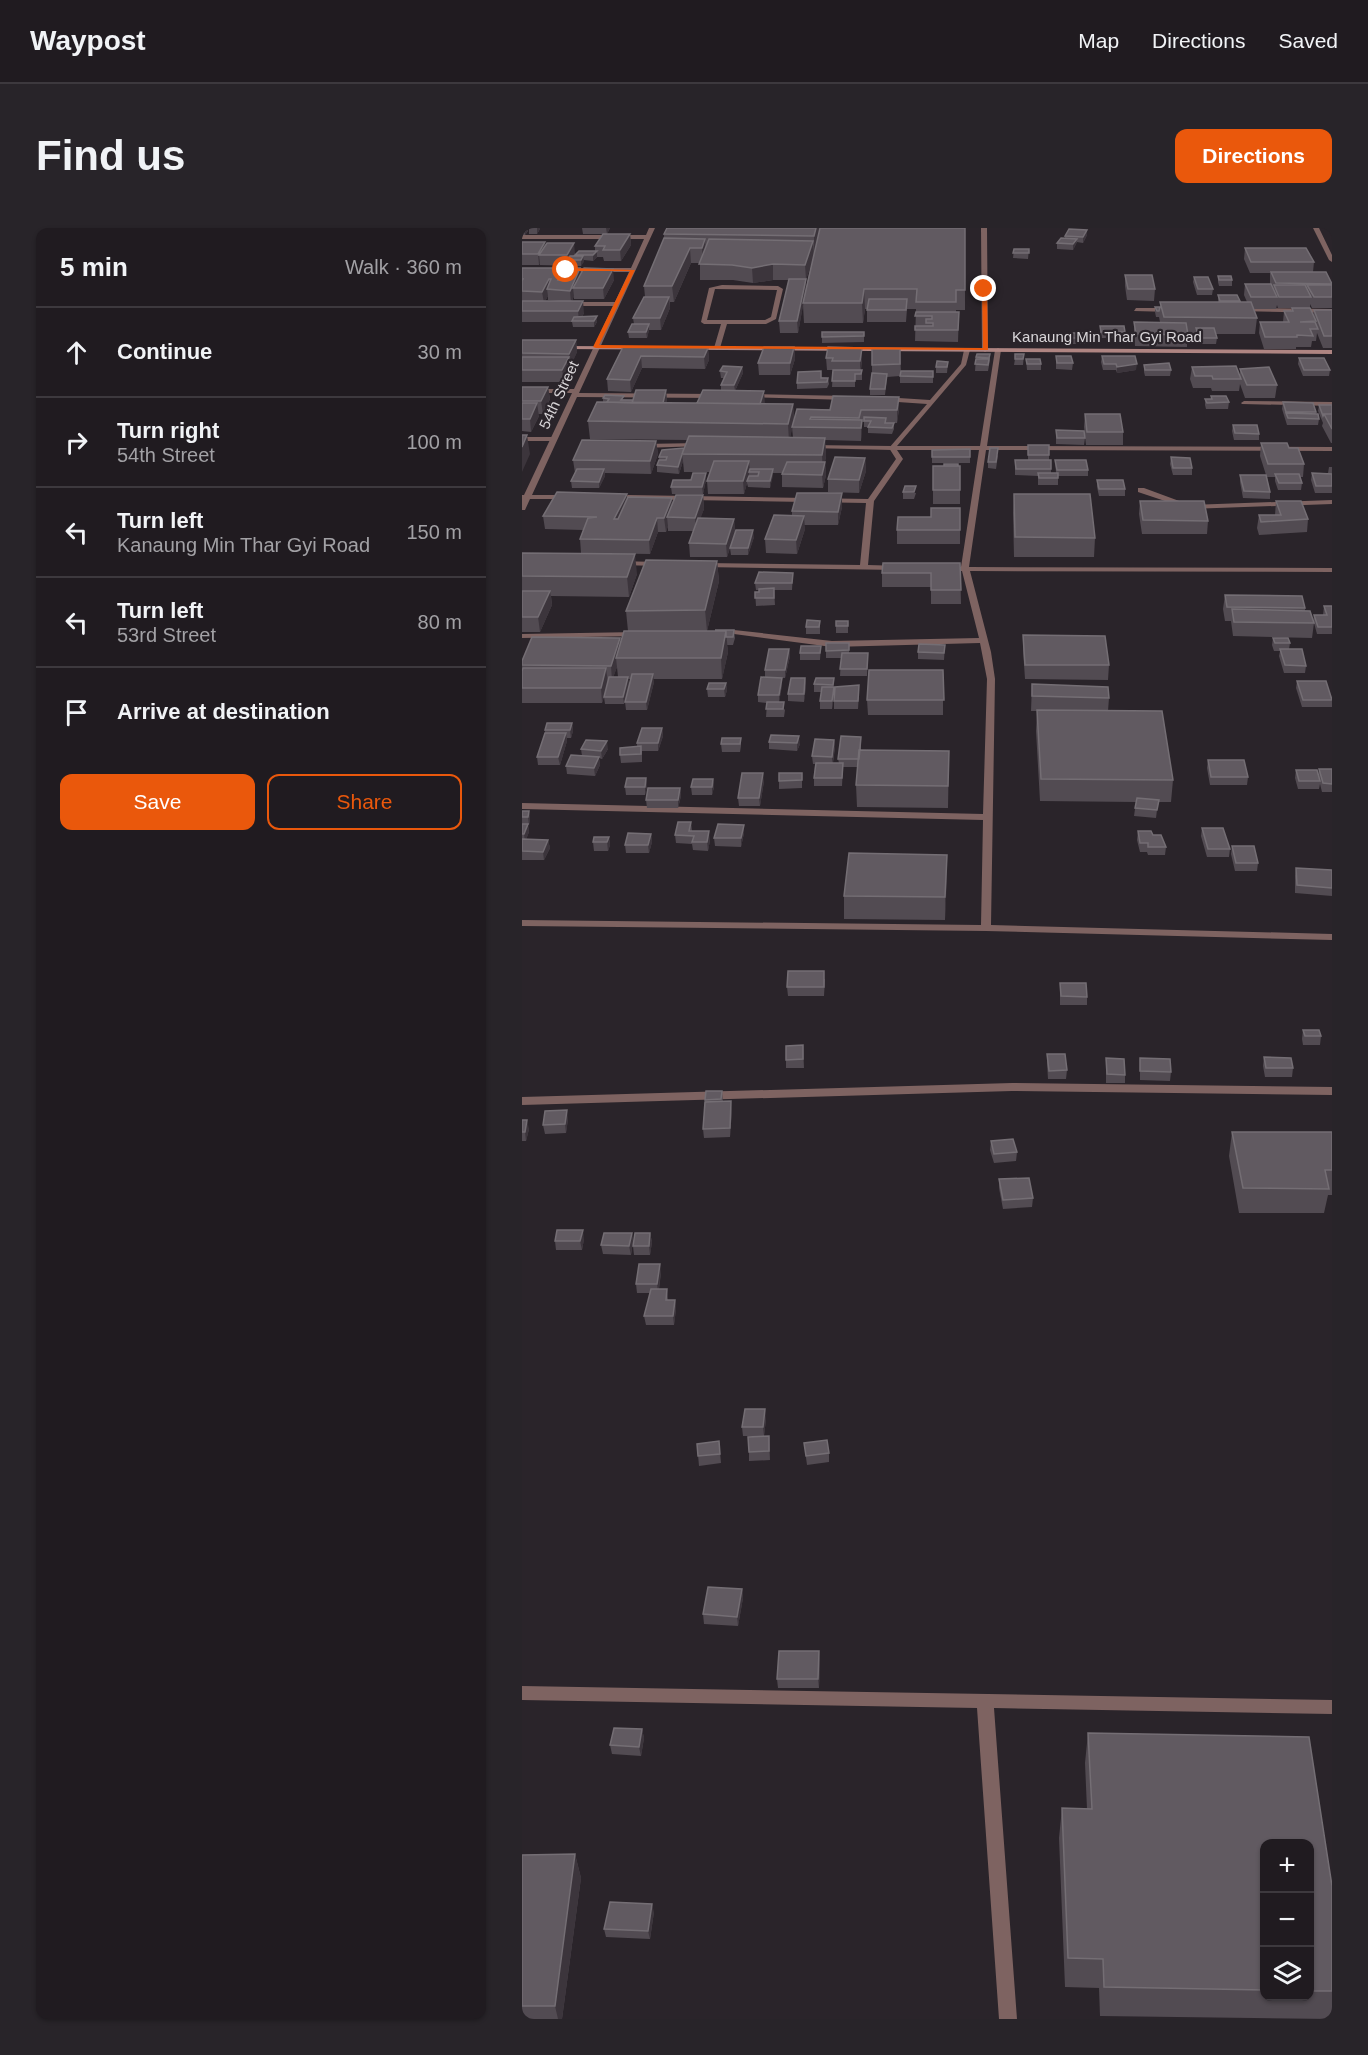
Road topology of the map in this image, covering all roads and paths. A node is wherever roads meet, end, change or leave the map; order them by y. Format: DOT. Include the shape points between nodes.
graph roads {
  1 [pos="652,228"];
  2 [pos="984,228"];
  3 [pos="1316,228"];
  4 [pos="522,237"];
  5 [pos="648,237"];
  6 [pos="1332,260"];
  7 [pos="555,270"];
  8 [pos="633,270"];
  9 [pos="557,304"];
  10 [pos="616,304"];
  11 [pos="1136,310"];
  12 [pos="1182,310"];
  13 [pos="1228,310"];
  14 [pos="1332,311"];
  15 [pos="724,323"];
  16 [pos="554,347"];
  17 [pos="596,347"];
  18 [pos="717,348"];
  19 [pos="967,350"];
  20 [pos="985,350"];
  21 [pos="998,350"];
  22 [pos="1332,352"];
  23 [pos="522,391"];
  24 [pos="575,393"];
  25 [pos="723,396"];
  26 [pos="734,396"];
  27 [pos="862,398"];
  28 [pos="874,399"];
  29 [pos="933,402"];
  30 [pos="1244,403"];
  31 [pos="1332,405"];
  32 [pos="522,439"];
  33 [pos="554,439"];
  34 [pos="712,444"];
  35 [pos="803,445"];
  36 [pos="632,446"];
  37 [pos="892,448"];
  38 [pos="983,448"];
  39 [pos="1332,449"];
  40 [pos="1141,490"];
  41 [pos="524,497"];
  42 [pos="573,497"];
  43 [pos="620,497"];
  44 [pos="870,501"];
  45 [pos="1332,502"];
  46 [pos="522,508"];
  47 [pos="604,563"];
  48 [pos="664,564"];
  49 [pos="699,564"];
  50 [pos="864,568"];
  51 [pos="909,568"];
  52 [pos="932,569"];
  53 [pos="965,569"];
  54 [pos="1332,570"];
  55 [pos="711,633"];
  56 [pos="652,634"];
  57 [pos="522,636"];
  58 [pos="983,640"];
  59 [pos="522,806"];
  60 [pos="989,817"];
  61 [pos="522,923"];
  62 [pos="986,928"];
  63 [pos="1332,938"];
  64 [pos="1332,1091"];
  65 [pos="522,1101"];
  66 [pos="522,1693"];
  67 [pos="986,1701"];
  68 [pos="1332,1707"];
  69 [pos="1008,2019"];
  1 -- 5 [label="street, 54th Street"];
  2 -- 20 [label="street"];
  3 -- 6 [label="street"];
  4 -- 5 [label="street"];
  5 -- 8 [label="street, 54th Street"];
  7 -- 8 [label="street"];
  8 -- 10 [label="street, 54th Street"];
  9 -- 10 [label="street"];
  10 -- 17 [label="street, 54th Street"];
  11 -- 12 [label="street"];
  13 -- 14 [label="street"];
  15 -- 15 [label="street" via="704,322 712,288 780,289 772,321"];
  15 -- 18 [label="street"];
  16 -- 17 [label="street, Kanaung Min Thar Gyi Road"];
  17 -- 18 [label="street, Kanaung Min Thar Gyi Road"];
  17 -- 24 [label="street, 54th Street"];
  18 -- 19 [label="street, Kanaung Min Thar Gyi Road"];
  19 -- 20 [label="street, Kanaung Min Thar Gyi Road"];
  19 -- 29 [label="street" via="963,364"];
  20 -- 21 [label="street, Kanaung Min Thar Gyi Road"];
  21 -- 22 [label="street, Kanaung Min Thar Gyi Road"];
  21 -- 38 [label="street"];
  23 -- 24 [label="street"];
  24 -- 25 [label="street"];
  24 -- 33 [label="street, 54th Street"];
  26 -- 27 [label="street"];
  28 -- 29 [label="street"];
  29 -- 37 [label="street"];
  30 -- 31 [label="street"];
  32 -- 33 [label="street"];
  33 -- 41 [label="street, 54th Street"];
  34 -- 36 [label="street"];
  35 -- 37 [label="street"];
  37 -- 38 [label="street"];
  37 -- 44 [label="street" via="900,459"];
  38 -- 39 [label="street"];
  38 -- 53 [label="street"];
  40 -- 45 [label="street" via="1189,507"];
  41 -- 42 [label="street"];
  41 -- 46 [label="street, 54th Street"];
  43 -- 44 [label="street"];
  44 -- 50 [label="street"];
  47 -- 48 [label="street"];
  49 -- 50 [label="street"];
  50 -- 51 [label="street"];
  52 -- 53 [label="street"];
  53 -- 54 [label="street"];
  53 -- 58 [label="street"];
  55 -- 58 [label="street" via="734,632 832,644"];
  56 -- 57 [label="street"];
  58 -- 60 [label="street" via="991,679"];
  59 -- 60 [label="street"];
  60 -- 62 [label="street"];
  61 -- 62 [label="street"];
  62 -- 63 [label="street"];
  64 -- 65 [label="street" via="1012,1087"];
  66 -- 67 [label="street"];
  67 -- 68 [label="street"];
  67 -- 69 [label="street"];
}
